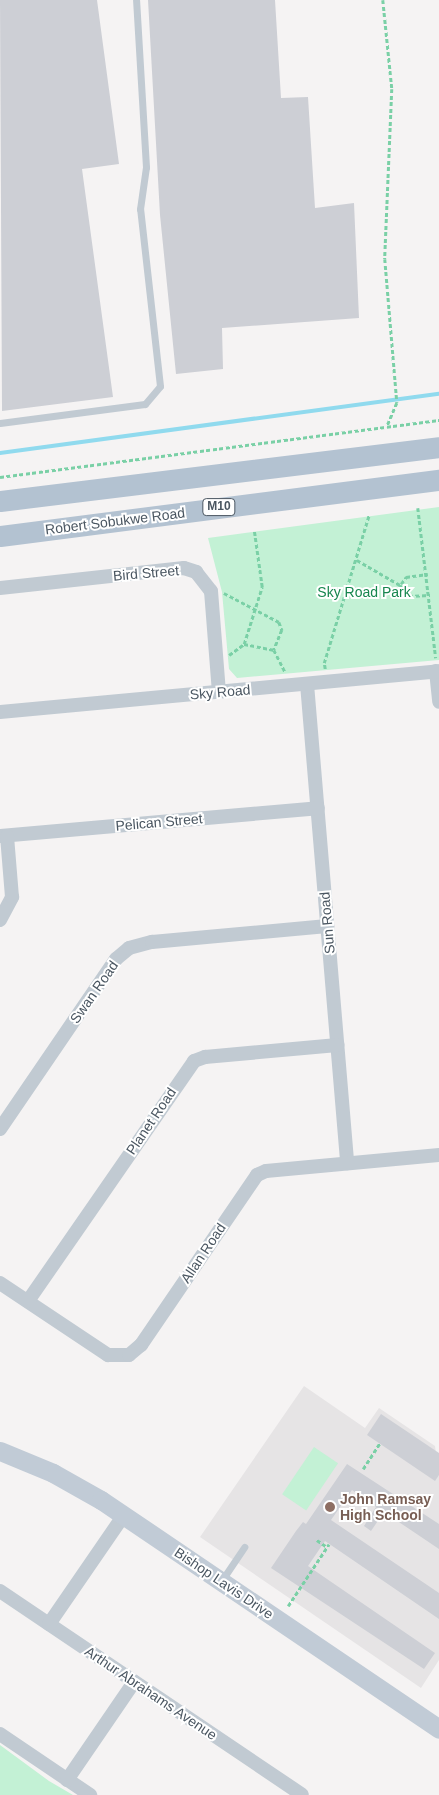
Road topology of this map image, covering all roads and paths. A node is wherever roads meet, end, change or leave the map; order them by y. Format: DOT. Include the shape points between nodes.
graph roads {
  1 [pos="136,0"];
  2 [pos="383,0"];
  3 [pos="439,420"];
  4 [pos="0,423"];
  5 [pos="387,427"];
  6 [pos="439,447"];
  7 [pos="0,477"];
  8 [pos="439,480"];
  9 [pos="0,501"];
  10 [pos="418,508"];
  11 [pos="369,514"];
  12 [pos="254,530"];
  13 [pos="0,536"];
  14 [pos="357,560"];
  15 [pos="428,574"];
  16 [pos="400,584"];
  17 [pos="0,588"];
  18 [pos="211,591"];
  19 [pos="430,595"];
  20 [pos="254,609"];
  21 [pos="244,644"];
  22 [pos="274,650"];
  23 [pos="216,659"];
  24 [pos="437,669"];
  25 [pos="328,682"];
  26 [pos="307,684"];
  27 [pos="289,686"];
  28 [pos="218,692"];
  29 [pos="439,702"];
  30 [pos="0,712"];
  31 [pos="318,808"];
  32 [pos="3,836"];
  33 [pos="0,920"];
  34 [pos="327,926"];
  35 [pos="337,1045"];
  36 [pos="0,1129"];
  37 [pos="439,1155"];
  38 [pos="347,1162"];
  39 [pos="0,1283"];
  40 [pos="28,1301"];
  41 [pos="380,1444"];
  42 [pos="0,1451"];
  43 [pos="363,1469"];
  44 [pos="124,1515"];
  45 [pos="317,1540"];
  46 [pos="244,1547"];
  47 [pos="221,1581"];
  48 [pos="0,1591"];
  49 [pos="288,1606"];
  50 [pos="49,1624"];
  51 [pos="134,1682"];
  52 [pos="439,1729"];
  53 [pos="0,1734"];
  54 [pos="67,1780"];
  55 [pos="90,1795"];
  56 [pos="302,1795"];
  1 -- 4 [label="lane" via="146,168 140,209 160,386 144,404"];
  2 -- 5 [label="path" via="392,89 385,259 397,403"];
  3 -- 5 [label="path"];
  5 -- 7 [label="path"];
  6 -- 9 [label="main road"];
  8 -- 13 [label="main road, Robert Sobukwe Road / M10"];
  10 -- 15 [label="path"];
  11 -- 14 [label="path"];
  12 -- 20 [label="path" via="262,587 260,601"];
  14 -- 16 [label="path"];
  14 -- 25 [label="path" via="324,663"];
  15 -- 16 [label="path" via="406,577"];
  15 -- 19 [label="path"];
  16 -- 19 [label="path" via="410,596"];
  17 -- 18 [label="street, Bird Street" via="184,568 202,576"];
  18 -- 20 [label="path" via="219,590"];
  18 -- 23 [label="street"];
  19 -- 24 [label="path"];
  20 -- 21 [label="path"];
  20 -- 22 [label="path" via="279,622 282,630"];
  21 -- 22 [label="path"];
  21 -- 23 [label="path" via="226,657"];
  22 -- 27 [label="path"];
  23 -- 28 [label="street"];
  24 -- 25 [label="street, Sky Road"];
  24 -- 29 [label="street"];
  25 -- 26 [label="street, Sky Road"];
  26 -- 27 [label="street, Sky Road"];
  26 -- 31 [label="street, Sun Road"];
  27 -- 28 [label="street, Sky Road"];
  28 -- 30 [label="street, Sky Road"];
  31 -- 32 [label="street, Pelican Street"];
  31 -- 34 [label="street, Sun Road"];
  32 -- 33 [label="street" via="12,897"];
  34 -- 35 [label="street, Sun Road"];
  34 -- 36 [label="street, Swan Road" via="152,942 128,948 116,959"];
  35 -- 38 [label="street, Sun Road"];
  35 -- 40 [label="street, Planet Road" via="205,1057 194,1061"];
  37 -- 38 [label="street, Allan Road"];
  38 -- 40 [label="street, Allan Road" via="266,1171 258,1175 141,1345 129,1355 108,1355"];
  39 -- 40 [label="street, Allan Road"];
  41 -- 43 [label="path"];
  42 -- 44 [label="street, Bishop Lavis Drive" via="70,1482"];
  44 -- 47 [label="street, Bishop Lavis Drive"];
  44 -- 50 [label="street"];
  45 -- 49 [label="path" via="328,1546"];
  46 -- 47 [label="lane"];
  47 -- 52 [label="street, Bishop Lavis Drive"];
  48 -- 50 [label="street, Arthur Abrahams Avenue"];
  50 -- 51 [label="street, Arthur Abrahams Avenue"];
  51 -- 54 [label="street"];
  51 -- 56 [label="street, Arthur Abrahams Avenue"];
  53 -- 54 [label="street"];
  54 -- 55 [label="street"];
}
